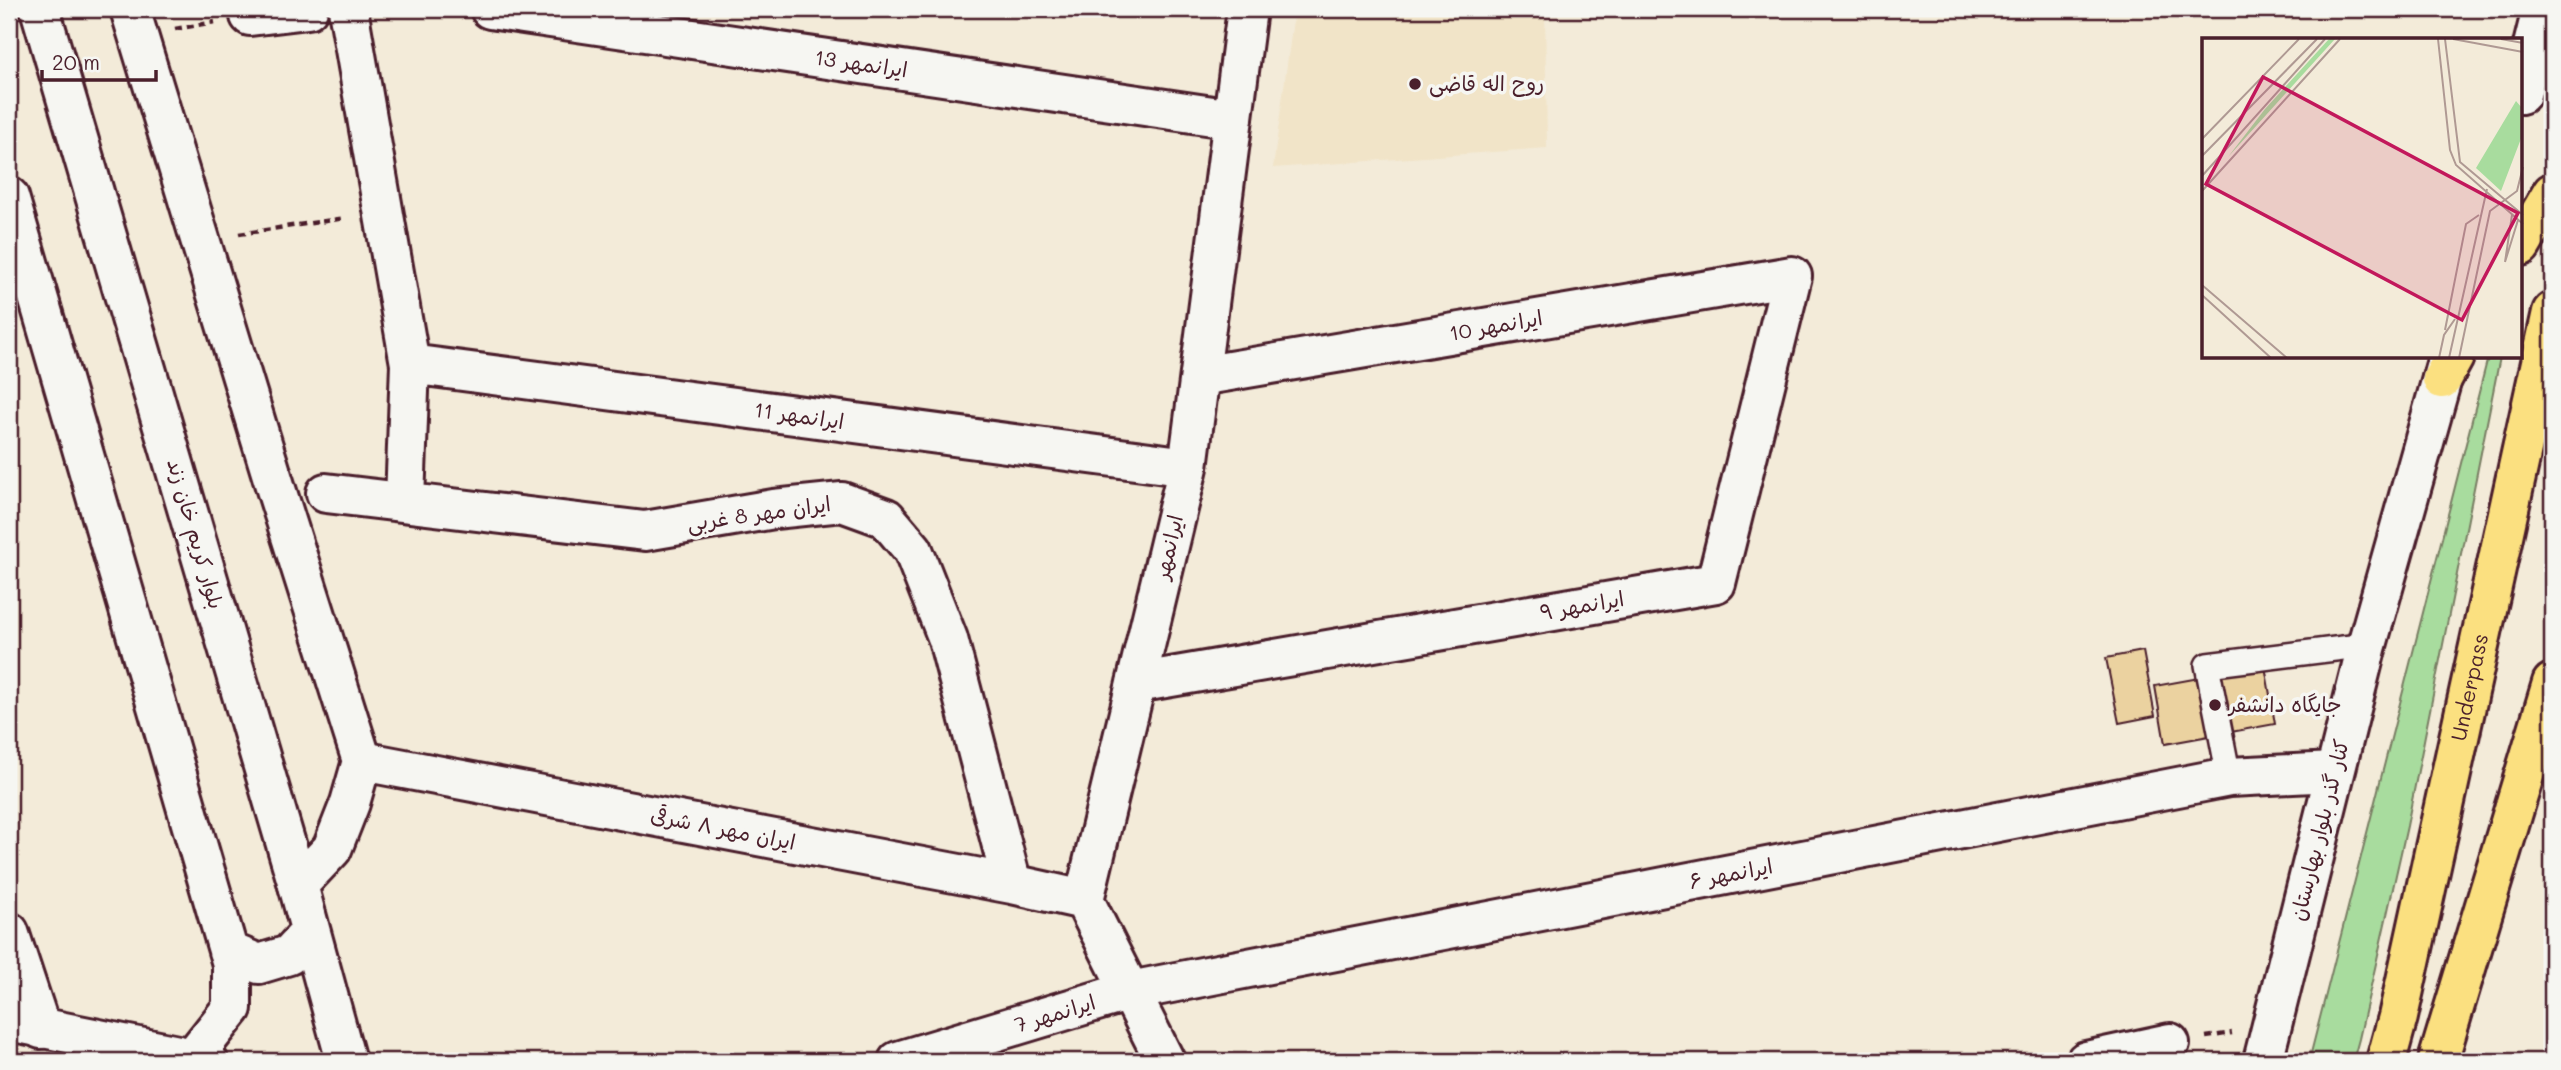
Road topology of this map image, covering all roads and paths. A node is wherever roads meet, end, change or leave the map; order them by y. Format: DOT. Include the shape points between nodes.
graph roads {
  1 [pos="309,9"];
  2 [pos="348,9"];
  3 [pos="490,9"];
  4 [pos="1247,9"];
  5 [pos="2542,9"];
  6 [pos="45,16"];
  7 [pos="250,16"];
  8 [pos="134,22"];
  9 [pos="2522,90"];
  10 [pos="1233,118"];
  11 [pos="2552,193"];
  12 [pos="9,197"];
  13 [pos="384,212"];
  14 [pos="200,241"];
  15 [pos="2522,244"];
  16 [pos="1792,276"];
  17 [pos="2552,312"];
  18 [pos="410,364"];
  19 [pos="2448,364"];
  20 [pos="1200,376"];
  21 [pos="1188,467"];
  22 [pos="326,493"];
  23 [pos="404,501"];
  24 [pos="2367,645"];
  25 [pos="1136,683"];
  26 [pos="2552,683"];
  27 [pos="362,761"];
  28 [pos="2334,772"];
  29 [pos="2229,777"];
  30 [pos="1012,884"];
  31 [pos="298,885"];
  32 [pos="1084,900"];
  33 [pos="310,932"];
  34 [pos="11,944"];
  35 [pos="228,951"];
  36 [pos="1130,991"];
  37 [pos="25,1025"];
  38 [pos="2170,1043"];
  39 [pos="2267,1044"];
  40 [pos="197,1060"];
  41 [pos="346,1061"];
  42 [pos="898,1061"];
  43 [pos="1165,1061"];
  44 [pos="2086,1061"];
  45 [pos="2386,1061"];
  46 [pos="2438,1061"];
  1 -- 7 [label="street"];
  2 -- 13 [label="street"];
  3 -- 10 [label="street, ایرانمهر 13"];
  4 -- 10 [label="street, ایرانمهر"];
  5 -- 9 [label="street"];
  6 -- 31 [label="street, بلوار کریم خان زند"];
  7 -- 8 [label="path"];
  8 -- 14 [label="street"];
  10 -- 20 [label="street, ایرانمهر"];
  11 -- 15 [label="main road"];
  12 -- 35 [label="street"];
  13 -- 14 [label="path"];
  13 -- 18 [label="street"];
  14 -- 27 [label="street"];
  16 -- 20 [label="street, ایرانمهر 10"];
  16 -- 25 [label="street, ایرانمهر ۹" via="1716,583"];
  17 -- 45 [label="main road, Underpass"];
  18 -- 21 [label="street, ایرانمهر 11"];
  18 -- 23 [label="street"];
  19 -- 24 [label="street, کنار گذر بلوار بهارستان"];
  20 -- 21 [label="street, ایرانمهر"];
  21 -- 25 [label="street, ایرانمهر"];
  22 -- 23 [label="street, ایران مهر 8 غربی"];
  23 -- 30 [label="street, ایران مهر 8 غربی" via="645,531 842,502 886,519 913,550 948,639"];
  24 -- 28 [label="street, کنار گذر بلوار بهارستان"];
  24 -- 29 [label="lane" via="2207,665"];
  25 -- 32 [label="street, ایرانمهر"];
  26 -- 46 [label="main road"];
  27 -- 30 [label="street, ایران مهر ٨ شرقی"];
  27 -- 31 [label="street" via="332,849"];
  28 -- 29 [label="street, ایرانمهر ۶"];
  28 -- 39 [label="street, کنار گذر بلوار بهارستان"];
  29 -- 36 [label="street, ایرانمهر ۶"];
  30 -- 32 [label="street, ایران مهر ٨ شرقی"];
  31 -- 33 [label="street, بلوار کریم خان زند"];
  32 -- 36 [label="street"];
  33 -- 35 [label="street" via="289,955 259,964"];
  33 -- 41 [label="street, بلوار کریم خان زند"];
  34 -- 37 [label="street"];
  35 -- 40 [label="street" via="232,1008"];
  36 -- 42 [label="street, ایرانمهر 7"];
  36 -- 43 [label="street"];
  37 -- 40 [label="street"];
  38 -- 39 [label="path"];
  38 -- 44 [label="street"];
}
